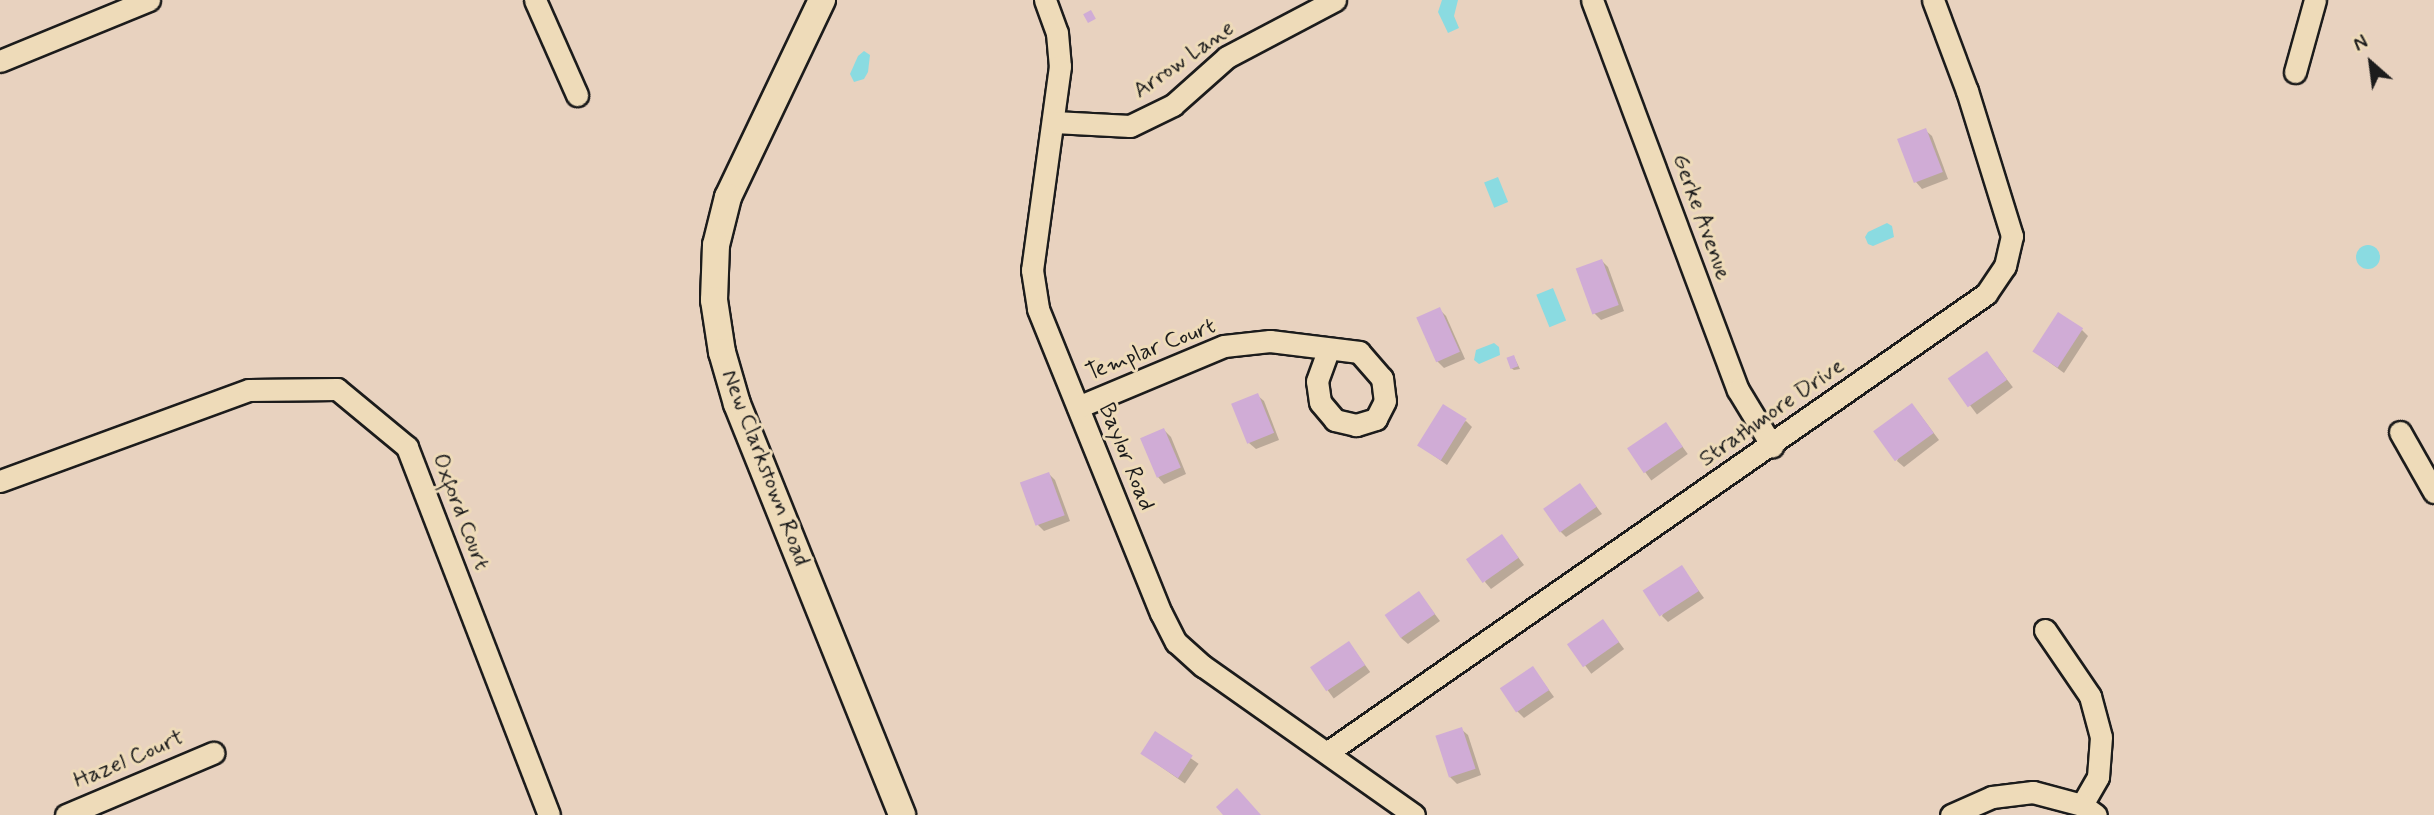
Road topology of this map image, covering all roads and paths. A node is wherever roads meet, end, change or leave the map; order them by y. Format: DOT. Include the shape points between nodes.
graph roads {
  1 [pos="149,0"];
  2 [pos="535,0"];
  3 [pos="822,0"];
  4 [pos="1045,0"];
  5 [pos="1335,0"];
  6 [pos="1592,0"];
  7 [pos="1934,0"];
  8 [pos="2315,0"];
  9 [pos="122,4"];
  10 [pos="0,61"];
  11 [pos="2295,72"];
  12 [pos="577,96"];
  13 [pos="1054,122"];
  14 [pos="1328,350"];
  15 [pos="1078,407"];
  16 [pos="2400,432"];
  17 [pos="1772,446"];
  18 [pos="0,481"];
  19 [pos="2434,492"];
  20 [pos="2045,630"];
  21 [pos="1328,752"];
  22 [pos="213,753"];
  23 [pos="2089,810"];
  24 [pos="1958,813"];
  25 [pos="66,815"];
  26 [pos="549,815"];
  27 [pos="902,815"];
  28 [pos="1414,815"];
  1 -- 9 [label="street"];
  2 -- 12 [label="street"];
  3 -- 27 [label="street, New Clarkstown Road" via="728,197 716,245 714,300 737,404"];
  4 -- 13 [label="street, Baylor Road" via="1057,33 1060,65"];
  5 -- 13 [label="street, Arrow Lane" via="1227,57 1173,105 1130,126"];
  6 -- 17 [label="street, Gerke Avenue" via="1738,390"];
  7 -- 17 [label="street, Strathmore Drive" via="2012,236 2005,266 1986,294"];
  8 -- 11 [label="street"];
  9 -- 10 [label="street"];
  13 -- 15 [label="street, Baylor Road" via="1032,270 1038,309"];
  14 -- 15 [label="street, Templar Court" via="1270,341 1224,346"];
  15 -- 21 [label="street, Baylor Road" via="1176,642 1203,666"];
  16 -- 19 [label="street"];
  17 -- 21 [label="street, Strathmore Drive"];
  18 -- 26 [label="street, Oxford Court" via="249,390 337,389 407,447"];
  20 -- 23 [label="street" via="2090,696 2101,737 2098,777"];
  21 -- 28 [label="street, Baylor Road"];
  22 -- 25 [label="street, Hazel Court"];
  23 -- 24 [label="street" via="2033,792 1992,797"];
}
